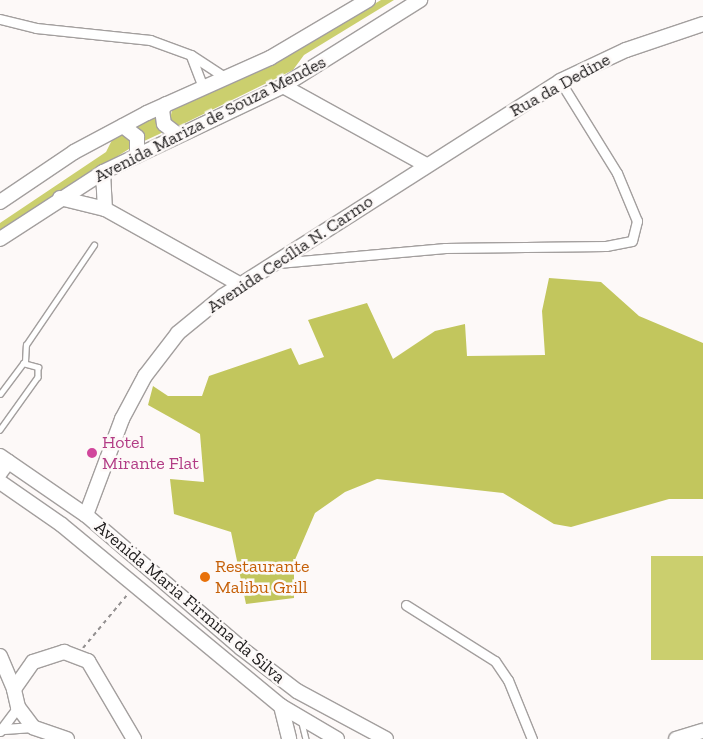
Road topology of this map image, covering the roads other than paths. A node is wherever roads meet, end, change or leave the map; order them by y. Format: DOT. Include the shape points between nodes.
graph roads {
  1 [pos="368,0"];
  2 [pos="420,0"];
  3 [pos="0,19"];
  4 [pos="703,24"];
  5 [pos="191,55"];
  6 [pos="226,78"];
  7 [pos="560,81"];
  8 [pos="283,86"];
  9 [pos="203,88"];
  10 [pos="166,104"];
  11 [pos="123,126"];
  12 [pos="177,134"];
  13 [pos="137,152"];
  14 [pos="426,165"];
  15 [pos="102,172"];
  16 [pos="60,198"];
  17 [pos="0,202"];
  18 [pos="105,209"];
  19 [pos="0,239"];
  20 [pos="94,245"];
  21 [pos="273,263"];
  22 [pos="239,284"];
  23 [pos="25,362"];
  24 [pos="0,394"];
  25 [pos="0,430"];
  26 [pos="3,464"];
  27 [pos="0,482"];
  28 [pos="80,511"];
  29 [pos="62,525"];
  30 [pos="406,604"];
  31 [pos="0,656"];
  32 [pos="14,689"];
  33 [pos="281,706"];
  34 [pos="318,706"];
  35 [pos="18,707"];
  36 [pos="306,721"];
  37 [pos="1,727"];
  38 [pos="33,727"];
  39 [pos="703,732"];
  40 [pos="51,737"];
  41 [pos="67,739"];
  42 [pos="134,739"];
  43 [pos="289,739"];
  44 [pos="306,739"];
  45 [pos="337,739"];
  46 [pos="386,739"];
  47 [pos="532,739"];
  48 [pos="676,739"];
  49 [pos="693,739"];
  1 -- 6 [label="main road, Avenida Mariza de Souza Mendes" via="270,58"];
  2 -- 8 [label="main road, Avenida Mariza de Souza Mendes"];
  3 -- 5 [label="street" via="36,28 150,40"];
  4 -- 7 [label="main road, Rua da Dedine" via="626,50"];
  5 -- 6 [label="street"];
  5 -- 9 [label="street"];
  6 -- 9 [label="main road, Avenida Mariza de Souza Mendes"];
  7 -- 14 [label="main road, Rua da Dedine"];
  7 -- 21 [label="street" via="609,159 638,221 637,236 623,245 494,245"];
  8 -- 12 [label="main road, Avenida Mariza de Souza Mendes"];
  8 -- 14 [label="main road"];
  9 -- 10 [label="main road, Avenida Mariza de Souza Mendes"];
  10 -- 11 [label="main road, Avenida Mariza de Souza Mendes"];
  10 -- 12 [label="main road" via="162,110 164,124"];
  11 -- 13 [label="main road" via="137,137"];
  11 -- 17 [label="main road, Avenida Mariza de Souza Mendes"];
  12 -- 13 [label="main road, Avenida Mariza de Souza Mendes"];
  13 -- 15 [label="main road, Avenida Mariza de Souza Mendes"];
  14 -- 21 [label="main road, Avenida Cecília N. Carmo"];
  15 -- 16 [label="main road, Avenida Mariza de Souza Mendes"];
  15 -- 18 [label="main road"];
  16 -- 18 [label="main road"];
  16 -- 19 [label="main road, Avenida Mariza de Souza Mendes"];
  18 -- 22 [label="main road"];
  20 -- 23 [label="lane" via="26,345"];
  21 -- 22 [label="main road, Avenida Cecília N. Carmo"];
  22 -- 28 [label="main road, Avenida Cecília N. Carmo" via="178,333 145,376"];
  23 -- 24 [label="lane"];
  23 -- 25 [label="lane" via="38,367 38,377"];
  26 -- 28 [label="main road, Avenida Maria Firmina da Silva"];
  27 -- 29 [label="main road, Avenida Maria Firmina da Silva"];
  28 -- 29 [label="main road, Avenida Cecília N. Carmo"];
  28 -- 34 [label="main road, Avenida Maria Firmina da Silva" via="241,648"];
  29 -- 33 [label="main road, Avenida Maria Firmina da Silva"];
  30 -- 47 [label="street" via="495,661 508,680"];
  31 -- 32 [label="main road"];
  32 -- 35 [label="main road"];
  32 -- 42 [label="main road" via="21,674 46,654 77,654 101,680"];
  33 -- 36 [label="main road, Avenida Maria Firmina da Silva"];
  33 -- 43 [label="main road"];
  34 -- 36 [label="main road"];
  34 -- 46 [label="main road, Avenida Maria Firmina da Silva"];
  35 -- 37 [label="street"];
  35 -- 38 [label="main road"];
  36 -- 44 [label="lane"];
  36 -- 45 [label="main road, Avenida Maria Firmina da Silva"];
  37 -- 38 [label="street"];
  38 -- 40 [label="main road"];
  39 -- 48 [label="main road"];
  39 -- 49 [label="main road"];
  40 -- 41 [label="main road"];
}
